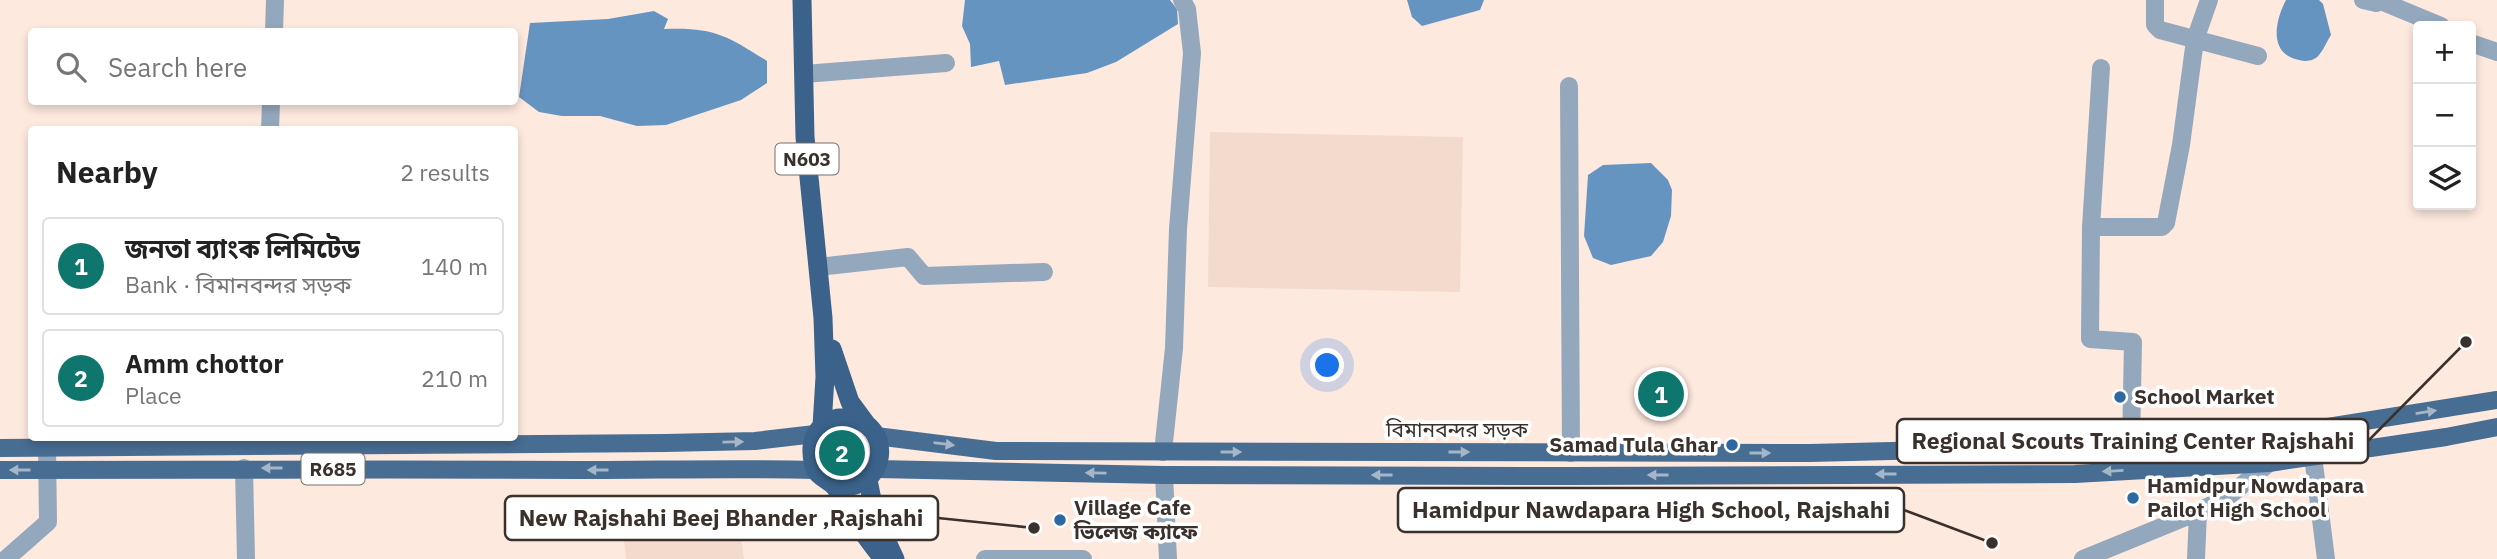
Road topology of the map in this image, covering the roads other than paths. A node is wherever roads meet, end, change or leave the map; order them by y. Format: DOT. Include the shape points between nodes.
graph roads {
  1 [pos="275,0"];
  2 [pos="802,0"];
  3 [pos="1182,0"];
  4 [pos="2155,0"];
  5 [pos="2209,0"];
  6 [pos="2363,0"];
  7 [pos="2384,1"];
  8 [pos="2430,21"];
  9 [pos="274,28"];
  10 [pos="2195,40"];
  11 [pos="2476,45"];
  12 [pos="2497,52"];
  13 [pos="2258,55"];
  14 [pos="946,63"];
  15 [pos="2101,68"];
  16 [pos="804,74"];
  17 [pos="1569,86"];
  18 [pos="271,105"];
  19 [pos="270,126"];
  20 [pos="2091,227"];
  21 [pos="818,267"];
  22 [pos="1044,272"];
  23 [pos="823,318"];
  24 [pos="2497,400"];
  25 [pos="2497,427"];
  26 [pos="819,430"];
  27 [pos="871,430"];
  28 [pos="257,442"];
  29 [pos="2131,446"];
  30 [pos="47,447"];
  31 [pos="0,448"];
  32 [pos="1163,452"];
  33 [pos="1571,453"];
  34 [pos="2314,456"];
  35 [pos="2269,463"];
  36 [pos="244,468"];
  37 [pos="0,470"];
  38 [pos="47,470"];
  39 [pos="815,470"];
  40 [pos="872,475"];
  41 [pos="1164,475"];
  42 [pos="834,486"];
  43 [pos="2198,513"];
  44 [pos="6,559"];
  45 [pos="246,559"];
  46 [pos="883,559"];
  47 [pos="895,559"];
  48 [pos="985,559"];
  49 [pos="1083,559"];
  50 [pos="1168,559"];
  51 [pos="2083,559"];
  52 [pos="2196,559"];
  53 [pos="2326,559"];
  1 -- 9 [label="street"];
  2 -- 16 [label="highway, N603"];
  3 -- 32 [label="street" via="1192,53"];
  4 -- 10 [label="street" via="2157,29"];
  5 -- 10 [label="street"];
  6 -- 7 [label="street"];
  7 -- 8 [label="street"];
  10 -- 13 [label="street"];
  10 -- 20 [label="street" via="2166,223 2162,227"];
  11 -- 12 [label="street"];
  14 -- 16 [label="street"];
  15 -- 20 [label="street"];
  16 -- 21 [label="highway, N603" via="805,137"];
  17 -- 33 [label="street"];
  18 -- 19 [label="street"];
  20 -- 29 [label="street" via="2090,339 2133,342"];
  21 -- 22 [label="street" via="908,257 924,276"];
  21 -- 23 [label="highway, N603"];
  23 -- 26 [label="highway, N603" via="825,377"];
  23 -- 27 [label="highway, N603" via="840,379"];
  29 -- 24 [label="main road, বিমানবন্দর সড়ক, one-way" via="2309,430"];
  25 -- 34 [label="main road"];
  26 -- 27 [label="highway" via="841,417 855,419"];
  28 -- 26 [label="main road, R685, one-way" via="665,443 755,441"];
  26 -- 39 [label="highway, N603" via="810,452"];
  27 -- 32 [label="main road, বিমানবন্দর সড়ক, one-way" via="996,451"];
  27 -- 40 [label="highway" via="881,452"];
  28 -- 30 [label="main road, R685"];
  33 -- 29 [label="main road, বিমানবন্দর সড়ক, one-way"];
  30 -- 31 [label="main road, R685"];
  30 -- 38 [label="street"];
  32 -- 33 [label="main road, বিমানবন্দর সড়ক, one-way"];
  34 -- 35 [label="main road"];
  34 -- 53 [label="street"];
  35 -- 41 [label="main road, one-way" via="2075,474"];
  35 -- 43 [label="street" via="2230,495"];
  36 -- 38 [label="main road, R685"];
  39 -- 36 [label="main road, R685, one-way"];
  36 -- 45 [label="street"];
  38 -- 37 [label="main road, R685, one-way"];
  38 -- 44 [label="street" via="48,522"];
  39 -- 42 [label="highway"];
  41 -- 40 [label="main road, one-way"];
  40 -- 42 [label="highway" via="858,486"];
  40 -- 47 [label="highway" via="876,518"];
  41 -- 50 [label="street"];
  42 -- 46 [label="highway"];
  43 -- 51 [label="street"];
  43 -- 52 [label="street"];
  48 -- 49 [label="street"];
}
